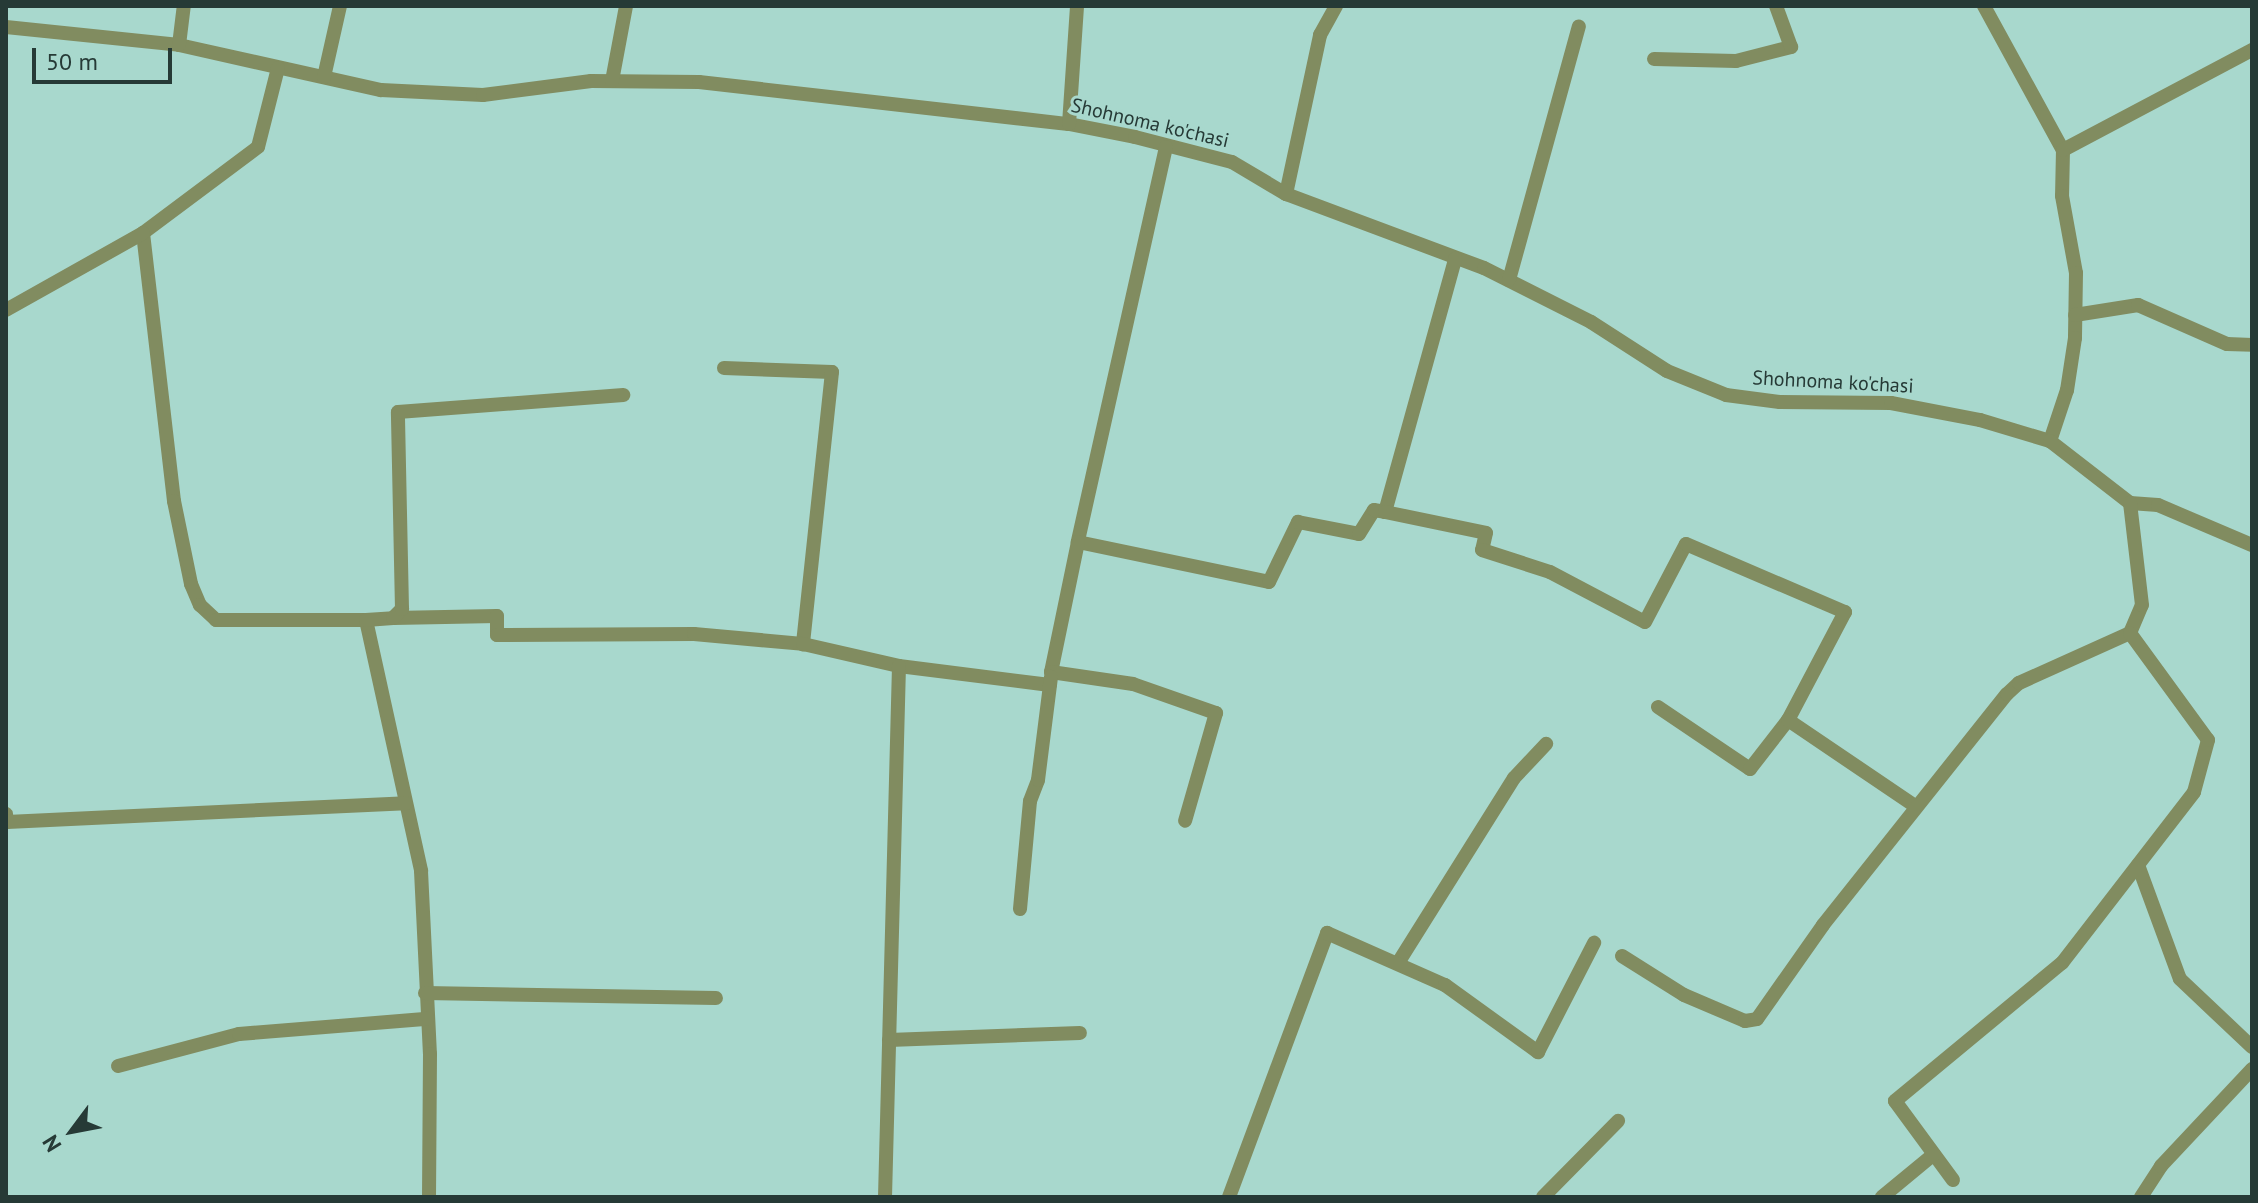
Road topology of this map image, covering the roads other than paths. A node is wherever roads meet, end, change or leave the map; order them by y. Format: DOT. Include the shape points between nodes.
graph roads {
  1 [pos="184,6"];
  2 [pos="340,6"];
  3 [pos="626,6"];
  4 [pos="1077,6"];
  5 [pos="1336,6"];
  6 [pos="1776,6"];
  7 [pos="1984,6"];
  8 [pos="1579,26"];
  9 [pos="6,27"];
  10 [pos="179,45"];
  11 [pos="2252,50"];
  12 [pos="1654,59"];
  13 [pos="278,68"];
  14 [pos="324,77"];
  15 [pos="612,81"];
  16 [pos="1069,124"];
  17 [pos="1166,147"];
  18 [pos="2063,150"];
  19 [pos="1286,194"];
  20 [pos="143,233"];
  21 [pos="1455,259"];
  22 [pos="1509,280"];
  23 [pos="6,310"];
  24 [pos="2075,315"];
  25 [pos="2252,345"];
  26 [pos="724,368"];
  27 [pos="623,395"];
  28 [pos="2050,441"];
  29 [pos="2130,503"];
  30 [pos="1385,512"];
  31 [pos="1078,542"];
  32 [pos="2252,545"];
  33 [pos="393,618"];
  34 [pos="366,620"];
  35 [pos="2130,633"];
  36 [pos="803,644"];
  37 [pos="899,666"];
  38 [pos="1050,679"];
  39 [pos="1658,707"];
  40 [pos="1788,720"];
  41 [pos="1546,744"];
  42 [pos="406,803"];
  43 [pos="1915,806"];
  44 [pos="6,814"];
  45 [pos="1185,821"];
  46 [pos="6,822"];
  47 [pos="2138,865"];
  48 [pos="1020,909"];
  49 [pos="1594,943"];
  50 [pos="1622,956"];
  51 [pos="1398,963"];
  52 [pos="425,993"];
  53 [pos="716,998"];
  54 [pos="427,1019"];
  55 [pos="1080,1033"];
  56 [pos="889,1040"];
  57 [pos="2252,1047"];
  58 [pos="118,1066"];
  59 [pos="2252,1069"];
  60 [pos="1618,1121"];
  61 [pos="1934,1154"];
  62 [pos="1953,1180"];
  63 [pos="429,1197"];
  64 [pos="885,1197"];
  65 [pos="1229,1197"];
  66 [pos="1543,1197"];
  67 [pos="1882,1197"];
  68 [pos="2141,1197"];
  1 -- 10 [label="street"];
  2 -- 14 [label="street"];
  3 -- 15 [label="street"];
  4 -- 16 [label="street"];
  5 -- 19 [label="street" via="1320,35"];
  6 -- 12 [label="street" via="1791,47 1736,61"];
  7 -- 18 [label="street"];
  8 -- 22 [label="street"];
  9 -- 10 [label="street, Shohnoma ko'chasi"];
  10 -- 13 [label="street, Shohnoma ko'chasi"];
  11 -- 18 [label="street"];
  13 -- 14 [label="street, Shohnoma ko'chasi"];
  13 -- 20 [label="street" via="258,147"];
  14 -- 15 [label="street, Shohnoma ko'chasi" via="381,90 483,95"];
  15 -- 16 [label="street, Shohnoma ko'chasi" via="699,82"];
  16 -- 17 [label="street, Shohnoma ko'chasi"];
  17 -- 19 [label="street, Shohnoma ko'chasi" via="1232,162"];
  17 -- 31 [label="street"];
  18 -- 24 [label="street" via="2062,196 2076,273"];
  19 -- 21 [label="street, Shohnoma ko'chasi"];
  20 -- 23 [label="street"];
  20 -- 34 [label="street" via="174,501 200,605 216,620"];
  21 -- 22 [label="street, Shohnoma ko'chasi"];
  21 -- 30 [label="street"];
  22 -- 28 [label="street, Shohnoma ko'chasi" via="1591,322 1667,371 1726,395 1937,408"];
  24 -- 25 [label="street" via="2138,305 2227,344"];
  24 -- 28 [label="street" via="2067,390"];
  26 -- 36 [label="street" via="832,372"];
  27 -- 33 [label="street" via="398,412 402,609"];
  28 -- 29 [label="street, Shohnoma ko'chasi"];
  29 -- 32 [label="street, Shohnoma ko'chasi" via="2158,505"];
  29 -- 35 [label="street" via="2142,605"];
  30 -- 31 [label="street" via="1374,510 1359,534 1298,522 1269,582"];
  30 -- 40 [label="street" via="1486,533 1482,550 1550,572 1645,622 1686,544 1845,612"];
  31 -- 38 [label="street"];
  33 -- 34 [label="street"];
  33 -- 36 [label="street" via="497,616 497,635 694,634"];
  34 -- 42 [label="street"];
  35 -- 43 [label="street" via="2019,683"];
  35 -- 47 [label="street" via="2208,740 2194,792"];
  36 -- 37 [label="street"];
  37 -- 38 [label="street"];
  37 -- 56 [label="street"];
  38 -- 45 [label="street" via="1133,684 1216,713"];
  38 -- 48 [label="street" via="1038,780 1030,801"];
  39 -- 40 [label="street" via="1750,769"];
  40 -- 43 [label="street"];
  41 -- 51 [label="street" via="1514,778"];
  42 -- 46 [label="street"];
  42 -- 52 [label="street" via="421,871"];
  43 -- 50 [label="street" via="1757,1019 1745,1021 1684,995"];
  44 -- 46 [label="street"];
  47 -- 57 [label="street" via="2180,979"];
  47 -- 61 [label="street" via="2062,963 1895,1101"];
  49 -- 51 [label="street" via="1538,1052 1445,985"];
  51 -- 65 [label="street" via="1327,933"];
  52 -- 53 [label="street"];
  52 -- 54 [label="street"];
  54 -- 58 [label="street" via="239,1034"];
  54 -- 63 [label="street"];
  55 -- 56 [label="street"];
  56 -- 64 [label="street"];
  59 -- 68 [label="street" via="2161,1166"];
  60 -- 66 [label="street"];
  61 -- 62 [label="street"];
  61 -- 67 [label="street"];
}
